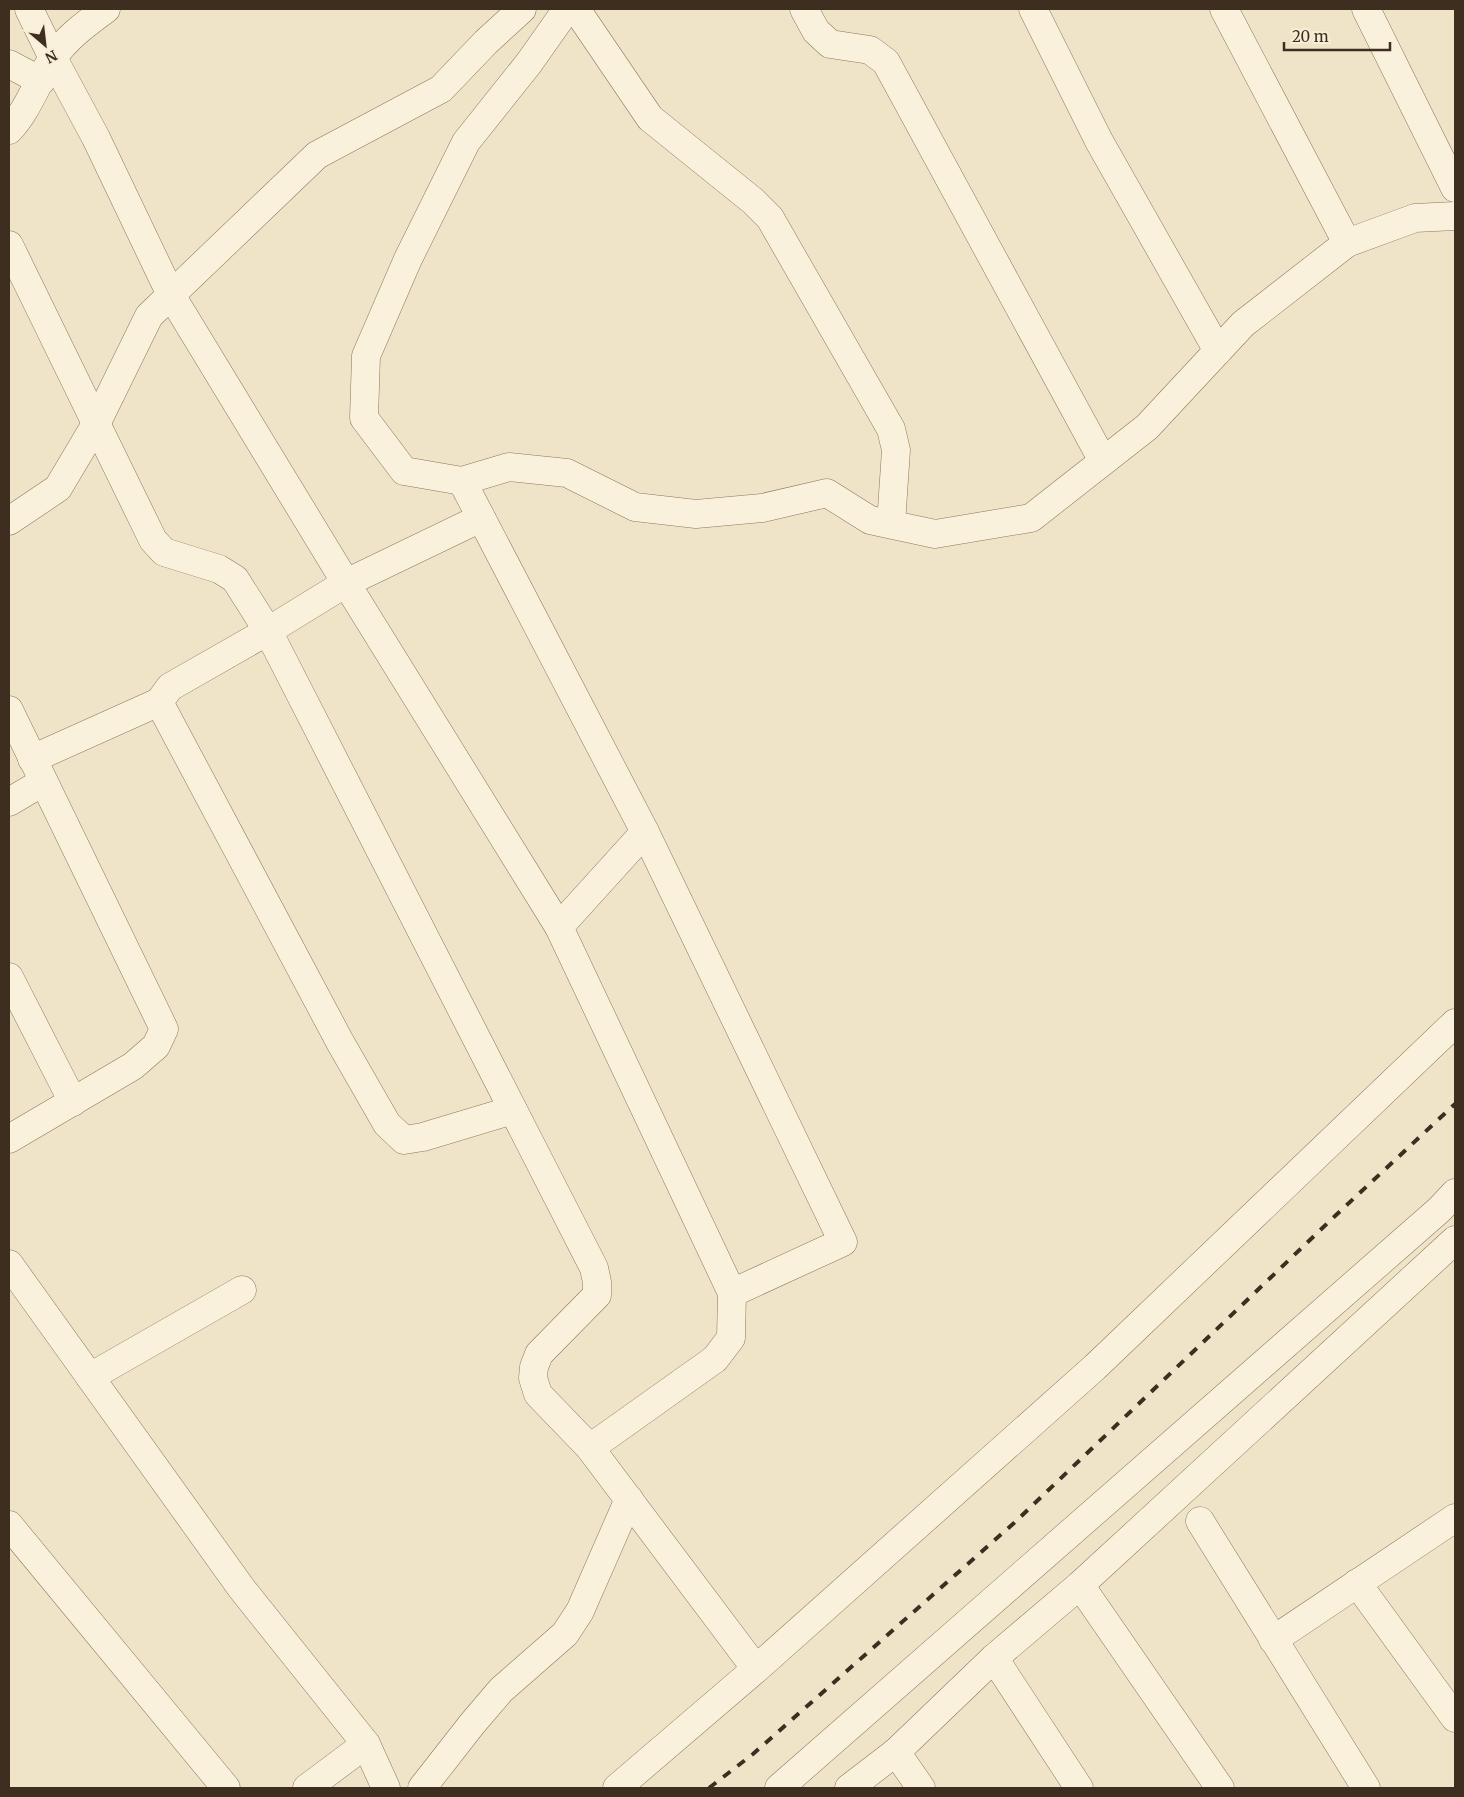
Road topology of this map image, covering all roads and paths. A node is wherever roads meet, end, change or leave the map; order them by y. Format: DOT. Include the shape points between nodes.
graph roads {
  1 [pos="29,9"];
  2 [pos="106,9"];
  3 [pos="522,9"];
  4 [pos="567,9"];
  5 [pos="576,9"];
  6 [pos="804,9"];
  7 [pos="1033,9"];
  8 [pos="1224,9"];
  9 [pos="1366,9"];
  10 [pos="9,64"];
  11 [pos="47,69"];
  12 [pos="9,130"];
  13 [pos="1455,188"];
  14 [pos="1455,216"];
  15 [pos="1347,242"];
  16 [pos="9,245"];
  17 [pos="171,295"];
  18 [pos="1218,351"];
  19 [pos="96,424"];
  20 [pos="1103,461"];
  21 [pos="462,481"];
  22 [pos="481,518"];
  23 [pos="9,521"];
  24 [pos="890,524"];
  25 [pos="346,583"];
  26 [pos="268,631"];
  27 [pos="159,702"];
  28 [pos="9,710"];
  29 [pos="38,771"];
  30 [pos="9,802"];
  31 [pos="645,832"];
  32 [pos="559,927"];
  33 [pos="9,976"];
  34 [pos="1455,1023"];
  35 [pos="73,1102"];
  36 [pos="513,1110"];
  37 [pos="9,1139"];
  38 [pos="1455,1193"];
  39 [pos="1455,1240"];
  40 [pos="9,1264"];
  41 [pos="242,1290"];
  42 [pos="732,1293"];
  43 [pos="90,1377"];
  44 [pos="590,1448"];
  45 [pos="629,1499"];
  46 [pos="1455,1518"];
  47 [pos="1200,1521"];
  48 [pos="9,1525"];
  49 [pos="1357,1584"];
  50 [pos="1080,1585"];
  51 [pos="1273,1640"];
  52 [pos="994,1658"];
  53 [pos="756,1669"];
  54 [pos="1455,1718"];
  55 [pos="366,1744"];
  56 [pos="896,1752"];
  57 [pos="226,1788"];
  58 [pos="307,1788"];
  59 [pos="386,1788"];
  60 [pos="422,1788"];
  61 [pos="617,1788"];
  62 [pos="779,1788"];
  63 [pos="849,1788"];
  64 [pos="922,1788"];
  65 [pos="1079,1788"];
  66 [pos="1220,1788"];
  67 [pos="1366,1788"];
  1 -- 11 [label="street"];
  2 -- 11 [label="street" via="75,33"];
  3 -- 17 [label="street" via="441,89 317,154"];
  4 -- 21 [label="street" via="466,142 408,259 366,356 364,418 404,471"];
  5 -- 24 [label="street" via="650,118 753,201 774,224 891,429 896,450"];
  6 -- 20 [label="street" via="816,31 830,44 870,50 886,62"];
  7 -- 18 [label="street" via="1100,141"];
  8 -- 15 [label="street"];
  9 -- 13 [label="street"];
  10 -- 11 [label="street"];
  11 -- 12 [label="street" via="19,120"];
  11 -- 17 [label="street" via="96,138"];
  14 -- 15 [label="street" via="1415,218"];
  15 -- 18 [label="street" via="1243,324"];
  16 -- 19 [label="street"];
  17 -- 19 [label="street" via="149,316"];
  17 -- 25 [label="street"];
  18 -- 20 [label="street" via="1147,427"];
  19 -- 23 [label="street" via="58,488"];
  19 -- 26 [label="street" via="153,540 164,552 219,568 235,579"];
  20 -- 24 [label="street" via="1031,518 935,534"];
  21 -- 22 [label="street"];
  21 -- 24 [label="street" via="509,467 567,473 634,507 696,514 762,508 827,493 870,520"];
  22 -- 25 [label="street"];
  22 -- 31 [label="street"];
  25 -- 26 [label="street"];
  25 -- 32 [label="street"];
  26 -- 27 [label="street" via="170,687"];
  26 -- 36 [label="street"];
  27 -- 29 [label="street"];
  27 -- 36 [label="street" via="387,1124 404,1140"];
  28 -- 29 [label="street"];
  29 -- 30 [label="street"];
  29 -- 35 [label="street" via="164,1029 156,1046 133,1066"];
  31 -- 32 [label="street"];
  31 -- 42 [label="street" via="843,1242"];
  32 -- 42 [label="street"];
  33 -- 35 [label="street"];
  34 -- 53 [label="street" via="1095,1368"];
  35 -- 37 [label="street"];
  36 -- 44 [label="street" via="594,1268 597,1294 539,1354 533,1378 538,1394"];
  38 -- 62 [label="street"];
  39 -- 50 [label="street"];
  40 -- 43 [label="street"];
  41 -- 43 [label="street"];
  42 -- 44 [label="street" via="731,1338 715,1359"];
  43 -- 55 [label="street" via="242,1589"];
  44 -- 45 [label="street"];
  45 -- 53 [label="street"];
  45 -- 60 [label="street" via="580,1611 565,1634 501,1690"];
  46 -- 49 [label="street"];
  47 -- 51 [label="street"];
  48 -- 57 [label="street"];
  49 -- 51 [label="street"];
  49 -- 54 [label="street"];
  50 -- 52 [label="street"];
  50 -- 66 [label="street"];
  51 -- 67 [label="street"];
  52 -- 56 [label="street"];
  52 -- 65 [label="street"];
  53 -- 61 [label="street"];
  55 -- 58 [label="street"];
  55 -- 59 [label="street"];
  56 -- 63 [label="street"];
  56 -- 64 [label="street"];
}
